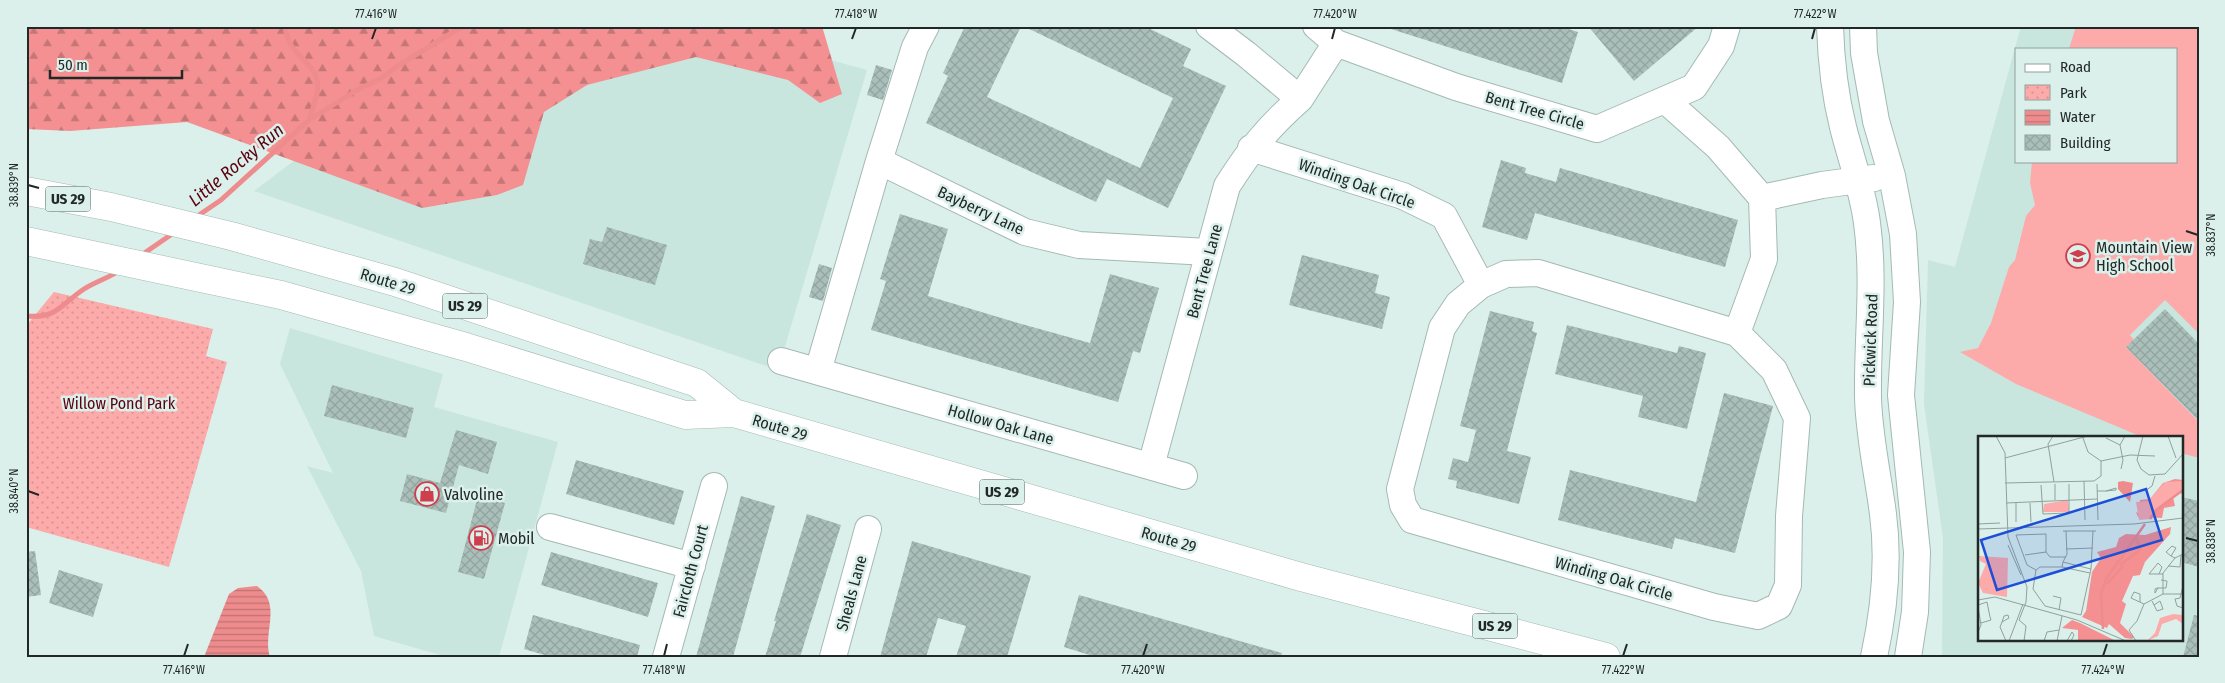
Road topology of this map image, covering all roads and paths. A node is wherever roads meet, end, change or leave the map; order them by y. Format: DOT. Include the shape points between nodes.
graph roads {
  1 [pos="926,26"];
  2 [pos="1209,26"];
  3 [pos="1316,26"];
  4 [pos="1727,26"];
  5 [pos="1830,26"];
  6 [pos="1863,26"];
  7 [pos="1336,43"];
  8 [pos="1300,99"];
  9 [pos="1666,100"];
  10 [pos="1251,148"];
  11 [pos="879,161"];
  12 [pos="1892,176"];
  13 [pos="1857,180"];
  14 [pos="26,191"];
  15 [pos="1762,198"];
  16 [pos="39,244"];
  17 [pos="1208,252"];
  18 [pos="1481,284"];
  19 [pos="1737,333"];
  20 [pos="780,362"];
  21 [pos="818,371"];
  22 [pos="734,413"];
  23 [pos="1151,466"];
  24 [pos="1184,476"];
  25 [pos="714,486"];
  26 [pos="550,527"];
  27 [pos="868,529"];
  28 [pos="692,566"];
  29 [pos="666,657"];
  30 [pos="833,657"];
  31 [pos="1606,657"];
  32 [pos="1874,657"];
  33 [pos="1908,657"];
  1 -- 11 [label="street" via="915,47"];
  2 -- 8 [label="street"];
  3 -- 7 [label="street, Bent Tree Circle"];
  4 -- 9 [label="street, Bent Tree Circle" via="1721,46 1694,87"];
  5 -- 13 [label="street, Pickwick Road" via="1830,52"];
  6 -- 12 [label="street, Pickwick Road" via="1864,53 1876,121"];
  7 -- 8 [label="street"];
  7 -- 9 [label="street, Bent Tree Circle" via="1456,87 1596,128"];
  8 -- 10 [label="street, Bent Tree Lane" via="1271,124"];
  9 -- 15 [label="street" via="1718,147"];
  10 -- 17 [label="street, Bent Tree Lane" via="1227,186"];
  10 -- 18 [label="street, Winding Oak Circle" via="1403,196 1444,216"];
  11 -- 17 [label="street, Bayberry Lane" via="1025,232 1079,245"];
  11 -- 21 [label="street"];
  12 -- 13 [label="street"];
  12 -- 33 [label="street, Pickwick Road" via="1904,243 1907,302 1901,395 1917,552 1916,612"];
  13 -- 15 [label="street"];
  13 -- 32 [label="street, Pickwick Road" via="1867,222 1872,276 1868,397 1871,447 1883,515 1882,614"];
  14 -- 22 [label="main road, Route 29 / US 29" via="111,207 231,236 395,282 697,383"];
  15 -- 19 [label="street" via="1764,259"];
  16 -- 22 [label="main road, Route 29 / US 29" via="281,296 458,344 685,415"];
  17 -- 23 [label="street, Bent Tree Lane"];
  18 -- 19 [label="street, Winding Oak Circle" via="1506,274 1538,274"];
  18 -- 19 [label="street, Winding Oak Circle" via="1458,304 1442,328 1400,489 1403,505 1412,520 1714,607 1758,616 1779,606 1788,585 1789,516 1797,418 1774,370"];
  20 -- 21 [label="street, Hollow Oak Lane"];
  21 -- 23 [label="street, Hollow Oak Lane"];
  22 -- 31 [label="main road, Route 29 / US 29" via="1289,573"];
  23 -- 24 [label="street, Hollow Oak Lane"];
  25 -- 28 [label="street, Faircloth Court"];
  26 -- 28 [label="street"];
  27 -- 30 [label="street, Sheals Lane"];
  28 -- 29 [label="street, Faircloth Court"];
}
